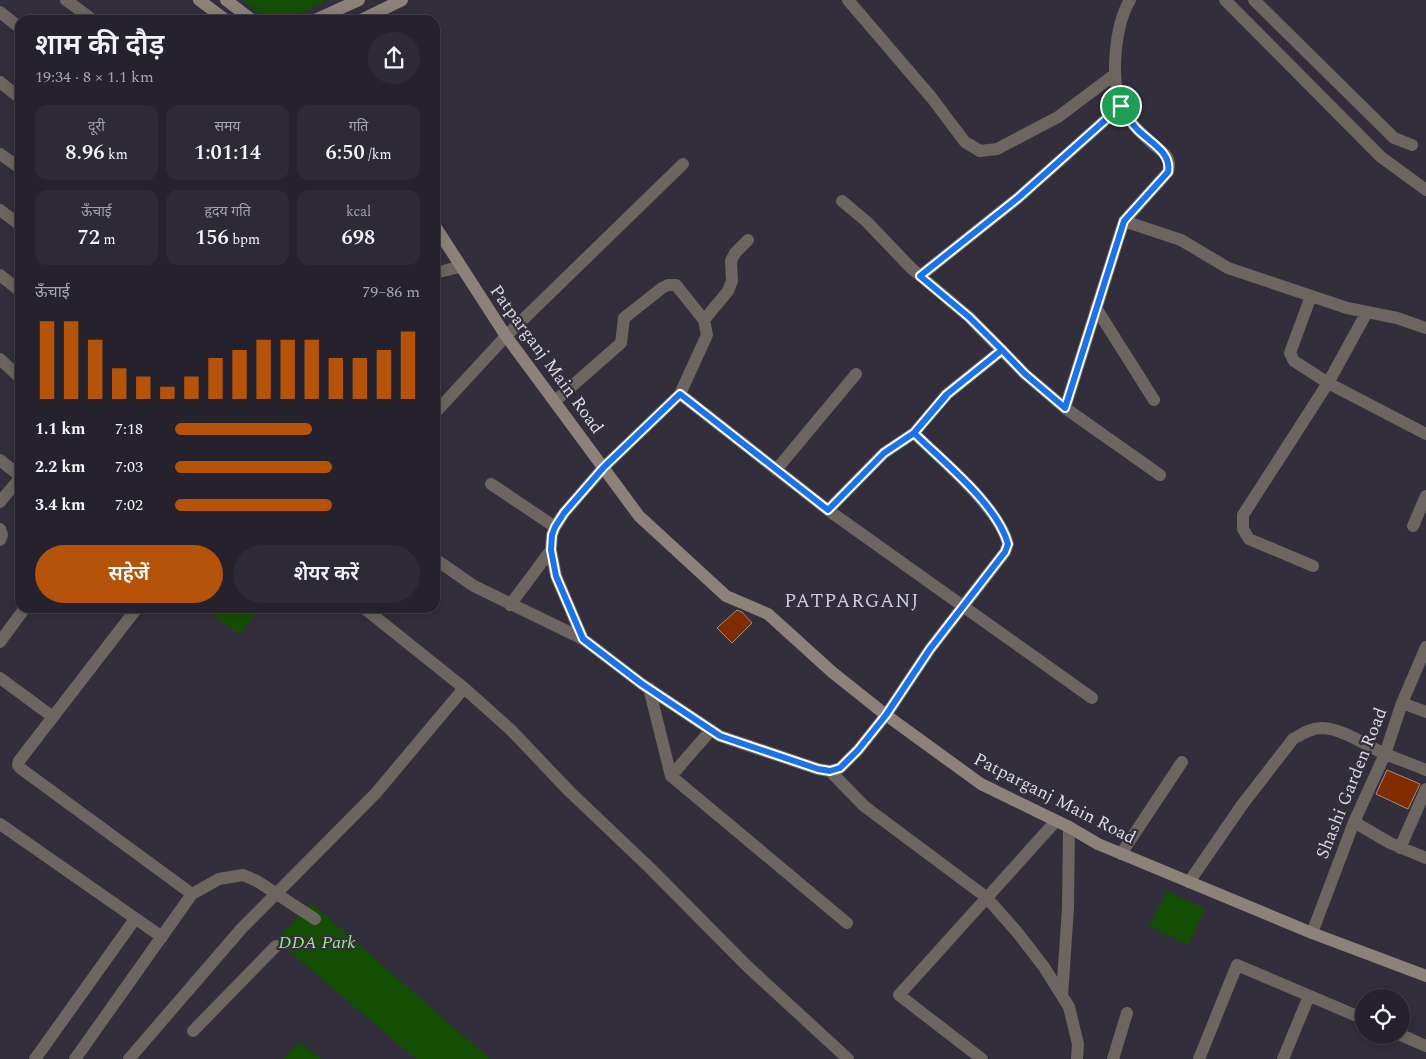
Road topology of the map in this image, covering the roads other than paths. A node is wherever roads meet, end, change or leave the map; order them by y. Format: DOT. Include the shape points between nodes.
graph roads {
  1 [pos="66,0"];
  2 [pos="199,0"];
  3 [pos="226,0"];
  4 [pos="359,0"];
  5 [pos="402,0"];
  6 [pos="848,0"];
  7 [pos="1130,0"];
  8 [pos="1225,0"];
  9 [pos="1254,0"];
  10 [pos="0,12"];
  11 [pos="86,15"];
  12 [pos="219,15"];
  13 [pos="246,15"];
  14 [pos="326,15"];
  15 [pos="371,15"];
  16 [pos="15,24"];
  17 [pos="1114,75"];
  18 [pos="0,82"];
  19 [pos="15,94"];
  20 [pos="1121,106"];
  21 [pos="1412,145"];
  22 [pos="0,154"];
  23 [pos="15,164"];
  24 [pos="684,164"];
  25 [pos="1426,190"];
  26 [pos="842,201"];
  27 [pos="0,210"];
  28 [pos="15,221"];
  29 [pos="1124,221"];
  30 [pos="440,235"];
  31 [pos="748,240"];
  32 [pos="459,267"];
  33 [pos="440,272"];
  34 [pos="0,275"];
  35 [pos="920,276"];
  36 [pos="15,287"];
  37 [pos="1311,296"];
  38 [pos="1096,308"];
  39 [pos="1367,312"];
  40 [pos="704,320"];
  41 [pos="1426,328"];
  42 [pos="506,336"];
  43 [pos="1002,350"];
  44 [pos="0,359"];
  45 [pos="15,373"];
  46 [pos="856,374"];
  47 [pos="1328,383"];
  48 [pos="680,394"];
  49 [pos="1154,400"];
  50 [pos="555,401"];
  51 [pos="440,408"];
  52 [pos="1065,408"];
  53 [pos="914,433"];
  54 [pos="1426,434"];
  55 [pos="0,460"];
  56 [pos="604,467"];
  57 [pos="776,470"];
  58 [pos="15,473"];
  59 [pos="1160,475"];
  60 [pos="15,483"];
  61 [pos="491,484"];
  62 [pos="1426,496"];
  63 [pos="0,502"];
  64 [pos="828,510"];
  65 [pos="1413,526"];
  66 [pos="555,527"];
  67 [pos="0,529"];
  68 [pos="0,540"];
  69 [pos="551,550"];
  70 [pos="440,563"];
  71 [pos="1313,566"];
  72 [pos="510,605"];
  73 [pos="962,607"];
  74 [pos="21,613"];
  75 [pos="133,613"];
  76 [pos="370,613"];
  77 [pos="583,639"];
  78 [pos="0,642"];
  79 [pos="1425,651"];
  80 [pos="0,678"];
  81 [pos="464,688"];
  82 [pos="649,688"];
  83 [pos="1092,698"];
  84 [pos="1402,703"];
  85 [pos="1426,712"];
  86 [pos="886,715"];
  87 [pos="53,717"];
  88 [pos="711,730"];
  89 [pos="1385,754"];
  90 [pos="1182,762"];
  91 [pos="1426,770"];
  92 [pos="830,771"];
  93 [pos="671,776"];
  94 [pos="1426,789"];
  95 [pos="1056,821"];
  96 [pos="1354,822"];
  97 [pos="0,824"];
  98 [pos="1068,827"];
  99 [pos="1400,848"];
  100 [pos="1121,854"];
  101 [pos="1426,858"];
  102 [pos="1189,882"];
  103 [pos="276,893"];
  104 [pos="192,894"];
  105 [pos="986,897"];
  106 [pos="136,919"];
  107 [pos="315,919"];
  108 [pos="847,923"];
  109 [pos="1312,933"];
  110 [pos="162,937"];
  111 [pos="276,946"];
  112 [pos="1426,976"];
  113 [pos="1062,996"];
  114 [pos="1309,996"];
  115 [pos="1127,1013"];
  116 [pos="1355,1015"];
  117 [pos="194,1031"];
  118 [pos="1410,1039"];
  119 [pos="1426,1046"];
  120 [pos="35,1059"];
  121 [pos="74,1059"];
  122 [pos="129,1059"];
  123 [pos="848,1059"];
  124 [pos="982,1059"];
  125 [pos="1078,1059"];
  126 [pos="1113,1059"];
  127 [pos="1199,1059"];
  128 [pos="1283,1059"];
  1 -- 11 [label="street"];
  2 -- 12 [label="street"];
  3 -- 13 [label="street"];
  4 -- 14 [label="street"];
  5 -- 15 [label="street"];
  6 -- 17 [label="street" via="965,142 980,150 997,149 1058,117"];
  7 -- 17 [label="street" via="1116,46"];
  8 -- 25 [label="street" via="1381,156"];
  9 -- 21 [label="street" via="1394,138"];
  10 -- 16 [label="street"];
  17 -- 20 [label="street"];
  18 -- 19 [label="street"];
  20 -- 29 [label="street" via="1136,128 1166,156 1169,164 1168,172"];
  20 -- 35 [label="street" via="1018,198"];
  22 -- 23 [label="street"];
  24 -- 42 [label="street"];
  26 -- 35 [label="street"];
  27 -- 28 [label="street"];
  29 -- 37 [label="street" via="1181,240 1228,268"];
  29 -- 38 [label="street"];
  30 -- 32 [label="street, Patparganj Main Road"];
  31 -- 40 [label="street" via="735,253 728,291"];
  32 -- 33 [label="street"];
  32 -- 42 [label="street, Patparganj Main Road"];
  34 -- 36 [label="street"];
  35 -- 43 [label="street"];
  37 -- 39 [label="street"];
  37 -- 47 [label="street" via="1290,353 1294,361"];
  38 -- 49 [label="street"];
  38 -- 52 [label="street"];
  39 -- 41 [label="street"];
  39 -- 47 [label="street"];
  40 -- 48 [label="street" via="707,335"];
  40 -- 50 [label="street" via="676,285 662,288 624,318 620,343"];
  42 -- 50 [label="street, Patparganj Main Road"];
  42 -- 51 [label="street"];
  43 -- 52 [label="street"];
  43 -- 53 [label="street" via="946,395"];
  44 -- 45 [label="street"];
  46 -- 57 [label="street"];
  47 -- 54 [label="street"];
  47 -- 71 [label="street" via="1243,515 1243,529 1249,539"];
  48 -- 56 [label="street"];
  48 -- 57 [label="street"];
  50 -- 56 [label="street, Patparganj Main Road"];
  52 -- 59 [label="street"];
  53 -- 64 [label="street" via="884,453"];
  53 -- 73 [label="street" via="978,496 998,520 1008,544"];
  55 -- 58 [label="street"];
  56 -- 66 [label="street"];
  56 -- 86 [label="street, Patparganj Main Road" via="639,516 726,596 768,614"];
  57 -- 64 [label="street"];
  60 -- 63 [label="street"];
  61 -- 66 [label="street"];
  62 -- 65 [label="street"];
  64 -- 73 [label="street"];
  66 -- 69 [label="street"];
  67 -- 68 [label="street"];
  69 -- 72 [label="street"];
  69 -- 77 [label="street" via="556,576"];
  70 -- 72 [label="street"];
  72 -- 77 [label="street"];
  73 -- 83 [label="street"];
  73 -- 86 [label="street"];
  74 -- 78 [label="street"];
  75 -- 87 [label="street"];
  76 -- 81 [label="street"];
  77 -- 82 [label="street"];
  79 -- 84 [label="street, Shashi Garden Road"];
  80 -- 87 [label="street"];
  81 -- 103 [label="street" via="376,793"];
  81 -- 123 [label="street" via="511,730 747,966"];
  82 -- 88 [label="street"];
  82 -- 93 [label="street"];
  84 -- 85 [label="street"];
  84 -- 89 [label="street, Shashi Garden Road"];
  86 -- 92 [label="street" via="840,768"];
  86 -- 95 [label="street, Patparganj Main Road" via="981,784"];
  87 -- 104 [label="street" via="19,761 20,768"];
  88 -- 92 [label="street" via="733,741"];
  88 -- 93 [label="street"];
  89 -- 91 [label="street"];
  89 -- 96 [label="street, Shashi Garden Road"];
  89 -- 102 [label="street" via="1323,728 1313,729 1293,739"];
  90 -- 100 [label="street"];
  92 -- 105 [label="street" via="864,806"];
  93 -- 108 [label="street"];
  94 -- 99 [label="street"];
  95 -- 98 [label="street, Patparganj Main Road"];
  95 -- 105 [label="street"];
  96 -- 99 [label="street"];
  96 -- 109 [label="street, Shashi Garden Road"];
  97 -- 106 [label="street"];
  98 -- 100 [label="street, Patparganj Main Road"];
  98 -- 113 [label="street" via="1068,908"];
  99 -- 101 [label="street"];
  100 -- 102 [label="street, Patparganj Main Road"];
  102 -- 109 [label="street, Patparganj Main Road"];
  103 -- 104 [label="street" via="243,875 219,879"];
  103 -- 107 [label="street"];
  103 -- 122 [label="street"];
  104 -- 110 [label="street"];
  105 -- 113 [label="street" via="1044,967"];
  105 -- 124 [label="street" via="899,995"];
  106 -- 110 [label="street"];
  106 -- 120 [label="street"];
  109 -- 112 [label="street, Patparganj Main Road"];
  110 -- 121 [label="street"];
  111 -- 117 [label="street"];
  113 -- 125 [label="street" via="1069,1007 1076,1034"];
  114 -- 116 [label="street"];
  114 -- 127 [label="street" via="1237,965"];
  114 -- 128 [label="street"];
  115 -- 126 [label="street"];
  118 -- 119 [label="street"];
}
